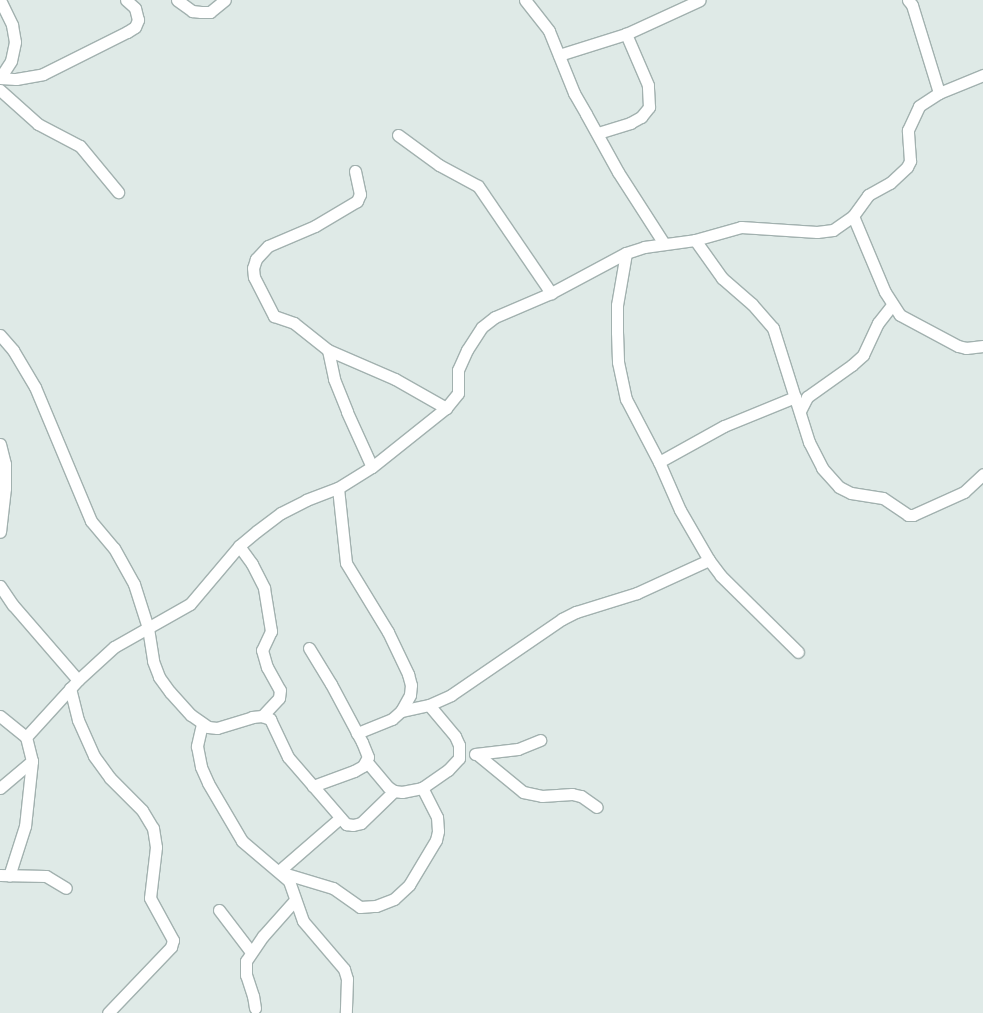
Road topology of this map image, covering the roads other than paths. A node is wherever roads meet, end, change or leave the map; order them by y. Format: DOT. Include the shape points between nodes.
graph roads {
  1 [pos="0,0"];
  2 [pos="126,0"];
  3 [pos="177,0"];
  4 [pos="225,0"];
  5 [pos="525,0"];
  6 [pos="700,0"];
  7 [pos="908,0"];
  8 [pos="4,18"];
  9 [pos="626,34"];
  10 [pos="559,55"];
  11 [pos="983,75"];
  12 [pos="0,78"];
  13 [pos="0,90"];
  14 [pos="939,94"];
  15 [pos="598,133"];
  16 [pos="398,135"];
  17 [pos="355,170"];
  18 [pos="118,192"];
  19 [pos="852,216"];
  20 [pos="695,240"];
  21 [pos="663,242"];
  22 [pos="626,253"];
  23 [pos="551,293"];
  24 [pos="892,305"];
  25 [pos="0,335"];
  26 [pos="983,346"];
  27 [pos="328,350"];
  28 [pos="795,397"];
  29 [pos="446,408"];
  30 [pos="800,412"];
  31 [pos="0,444"];
  32 [pos="659,462"];
  33 [pos="372,467"];
  34 [pos="983,474"];
  35 [pos="338,488"];
  36 [pos="0,532"];
  37 [pos="239,546"];
  38 [pos="709,560"];
  39 [pos="0,586"];
  40 [pos="148,628"];
  41 [pos="309,648"];
  42 [pos="798,652"];
  43 [pos="74,684"];
  44 [pos="429,705"];
  45 [pos="401,711"];
  46 [pos="0,716"];
  47 [pos="262,716"];
  48 [pos="202,724"];
  49 [pos="357,733"];
  50 [pos="26,737"];
  51 [pos="540,740"];
  52 [pos="461,752"];
  53 [pos="478,755"];
  54 [pos="32,761"];
  55 [pos="367,762"];
  56 [pos="313,786"];
  57 [pos="0,788"];
  58 [pos="422,788"];
  59 [pos="394,792"];
  60 [pos="598,807"];
  61 [pos="340,818"];
  62 [pos="280,872"];
  63 [pos="5,875"];
  64 [pos="66,888"];
  65 [pos="295,900"];
  66 [pos="219,910"];
  67 [pos="251,952"];
  68 [pos="254,1008"];
  69 [pos="108,1013"];
  70 [pos="346,1013"];
  1 -- 8 [label="street"];
  2 -- 12 [label="street" via="135,8 138,20 127,32 43,74"];
  3 -- 4 [label="street" via="192,11 201,12 210,12"];
  5 -- 10 [label="street" via="549,31"];
  6 -- 9 [label="street"];
  7 -- 14 [label="street"];
  8 -- 12 [label="street" via="14,34 14,52"];
  9 -- 10 [label="street"];
  9 -- 15 [label="street" via="648,85 649,106 641,117 630,123"];
  10 -- 15 [label="street" via="574,93"];
  11 -- 14 [label="street"];
  13 -- 18 [label="street" via="38,124 80,146"];
  14 -- 19 [label="street" via="920,106 911,120 907,167 890,183 868,195"];
  15 -- 21 [label="street" via="618,172"];
  16 -- 23 [label="street" via="439,165 478,186"];
  17 -- 27 [label="street" via="360,194 357,201 315,226 268,246 256,259 253,268 258,288 274,316 294,323"];
  19 -- 20 [label="street" via="833,230 817,232 741,227"];
  19 -- 24 [label="street"];
  20 -- 21 [label="street"];
  20 -- 28 [label="street" via="722,278 773,328"];
  21 -- 22 [label="street"];
  22 -- 23 [label="street"];
  22 -- 32 [label="street" via="617,306 618,362 626,399"];
  23 -- 29 [label="street" via="509,309 482,327 462,360 458,370 458,393"];
  24 -- 26 [label="street" via="900,314 949,343 966,348"];
  24 -- 30 [label="street" via="878,323 863,355 807,396"];
  25 -- 40 [label="street" via="35,387 91,521 114,548 134,584"];
  27 -- 29 [label="street" via="394,379"];
  27 -- 33 [label="street" via="334,379"];
  28 -- 30 [label="street"];
  28 -- 32 [label="street" via="709,433"];
  29 -- 33 [label="street"];
  30 -- 34 [label="street" via="809,442 822,468 839,487 851,493 883,498 908,515 918,514 964,492"];
  31 -- 36 [label="street" via="5,464 5,488"];
  32 -- 38 [label="street" via="680,510"];
  33 -- 35 [label="street"];
  35 -- 37 [label="street" via="281,513"];
  35 -- 45 [label="street" via="346,562 388,632 408,674 410,695"];
  37 -- 40 [label="street" via="190,604"];
  37 -- 47 [label="street" via="264,588 271,631 262,650 266,666 280,690 279,698"];
  38 -- 42 [label="street"];
  38 -- 44 [label="street" via="663,583 562,619 470,684"];
  39 -- 43 [label="street"];
  40 -- 43 [label="street" via="114,647"];
  40 -- 48 [label="street" via="150,653 160,677 170,692"];
  41 -- 49 [label="street"];
  43 -- 50 [label="street"];
  43 -- 69 [label="street" via="78,720 94,756 110,778 142,810 153,828 156,846 150,898 173,940 171,947"];
  44 -- 45 [label="street"];
  44 -- 52 [label="street" via="454,736"];
  45 -- 49 [label="street" via="385,722"];
  46 -- 50 [label="street"];
  47 -- 48 [label="street" via="217,728"];
  47 -- 56 [label="street" via="270,719 288,757"];
  48 -- 62 [label="street" via="198,756 215,796 242,841"];
  49 -- 55 [label="street" via="366,751"];
  50 -- 54 [label="street"];
  51 -- 53 [label="street" via="518,749"];
  52 -- 53 [label="street"];
  52 -- 58 [label="street" via="448,770"];
  53 -- 60 [label="street" via="523,792 542,796 572,794"];
  54 -- 57 [label="street"];
  54 -- 63 [label="street" via="25,826"];
  55 -- 56 [label="street" via="354,771"];
  55 -- 59 [label="street"];
  56 -- 61 [label="street"];
  58 -- 59 [label="street"];
  58 -- 62 [label="street" via="436,817 436,840 409,885 394,898 376,906 360,907 333,888"];
  59 -- 61 [label="street" via="361,823 346,824"];
  61 -- 62 [label="street"];
  62 -- 65 [label="street" via="289,881"];
  63 -- 64 [label="street" via="46,876"];
  65 -- 67 [label="street"];
  65 -- 70 [label="street" via="303,921 344,969 347,978"];
  66 -- 67 [label="street"];
  67 -- 68 [label="street" via="245,966"];
}
